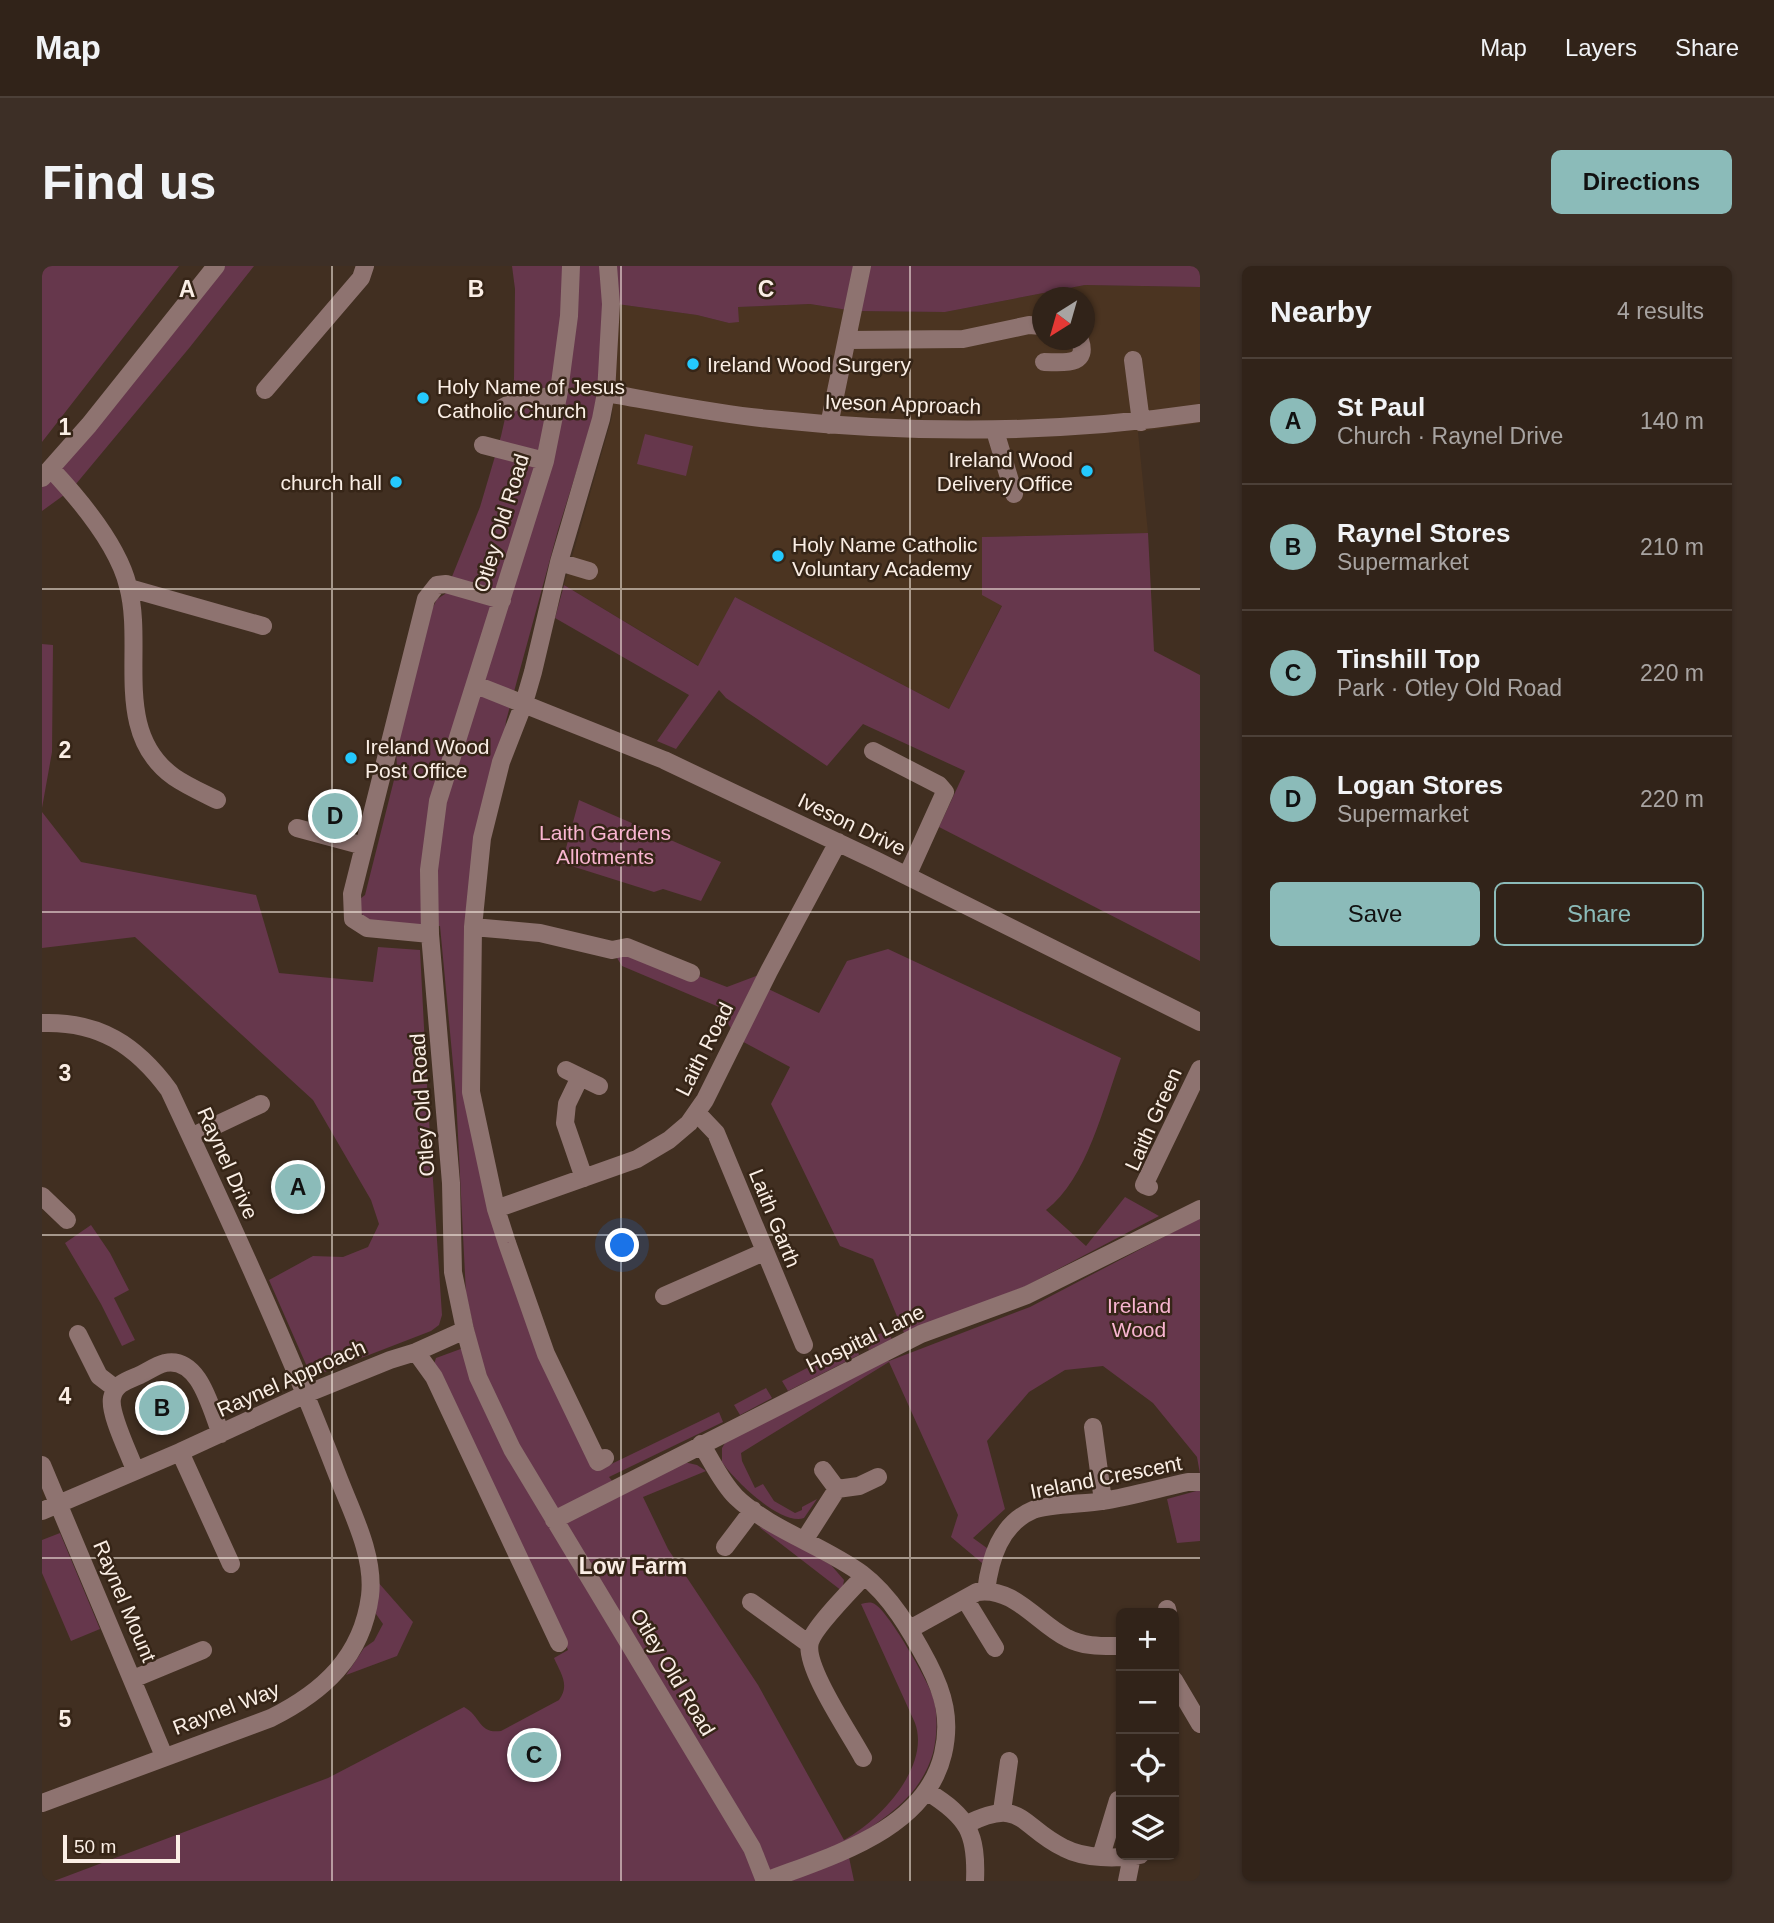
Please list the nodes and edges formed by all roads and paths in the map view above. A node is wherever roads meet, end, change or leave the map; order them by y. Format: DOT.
graph roads {
  1 [pos="216,266"];
  2 [pos="365,266"];
  3 [pos="571,266"];
  4 [pos="608,266"];
  5 [pos="862,266"];
  6 [pos="1032,325"];
  7 [pos="848,340"];
  8 [pos="1082,350"];
  9 [pos="1133,360"];
  10 [pos="1044,362"];
  11 [pos="265,390"];
  12 [pos="606,393"];
  13 [pos="558,397"];
  14 [pos="500,409"];
  15 [pos="1200,413"];
  16 [pos="1141,422"];
  17 [pos="829,425"];
  18 [pos="995,431"];
  19 [pos="483,445"];
  20 [pos="545,461"];
  21 [pos="47,474"];
  22 [pos="1014,494"];
  23 [pos="559,562"];
  24 [pos="589,571"];
  25 [pos="129,588"];
  26 [pos="502,600"];
  27 [pos="263,626"];
  28 [pos="477,685"];
  29 [pos="524,703"];
  30 [pos="873,751"];
  31 [pos="217,800"];
  32 [pos="297,828"];
  33 [pos="838,842"];
  34 [pos="365,846"];
  35 [pos="907,876"];
  36 [pos="473,927"];
  37 [pos="430,934"];
  38 [pos="691,973"];
  39 [pos="1200,1022"];
  40 [pos="42,1023"];
  41 [pos="1200,1069"];
  42 [pos="599,1086"];
  43 [pos="261,1104"];
  44 [pos="697,1113"];
  45 [pos="191,1137"];
  46 [pos="584,1178"];
  47 [pos="1149,1186"];
  48 [pos="42,1196"];
  49 [pos="496,1209"];
  50 [pos="1200,1209"];
  51 [pos="67,1220"];
  52 [pos="764,1252"];
  53 [pos="664,1296"];
  54 [pos="465,1330"];
  55 [pos="78,1334"];
  56 [pos="804,1345"];
  57 [pos="416,1352"];
  58 [pos="116,1389"];
  59 [pos="306,1394"];
  60 [pos="1093,1427"];
  61 [pos="221,1434"];
  62 [pos="701,1444"];
  63 [pos="180,1452"];
  64 [pos="605,1458"];
  65 [pos="42,1465"];
  66 [pos="135,1470"];
  67 [pos="823,1470"];
  68 [pos="878,1477"];
  69 [pos="1200,1482"];
  70 [pos="837,1489"];
  71 [pos="1103,1501"];
  72 [pos="59,1503"];
  73 [pos="753,1510"];
  74 [pos="42,1511"];
  75 [pos="554,1520"];
  76 [pos="805,1539"];
  77 [pos="726,1547"];
  78 [pos="231,1564"];
  79 [pos="864,1576"];
  80 [pos="986,1591"];
  81 [pos="965,1599"];
  82 [pos="751,1602"];
  83 [pos="910,1629"];
  84 [pos="559,1643"];
  85 [pos="809,1644"];
  86 [pos="1116,1646"];
  87 [pos="995,1648"];
  88 [pos="203,1650"];
  89 [pos="133,1679"];
  90 [pos="1179,1688"];
  91 [pos="1200,1724"];
  92 [pos="164,1756"];
  93 [pos="863,1758"];
  94 [pos="1009,1761"];
  95 [pos="928,1792"];
  96 [pos="42,1803"];
  97 [pos="1116,1807"];
  98 [pos="1002,1811"];
  99 [pos="967,1824"];
  100 [pos="1101,1856"];
  101 [pos="1116,1856"];
  102 [pos="1135,1860"];
  103 [pos="972,1880"];
  104 [pos="765,1881"];
  105 [pos="1127,1881"];
  1 -- 21 [label="street"];
  2 -- 11 [label="street"];
  3 -- 13 [label="street, Otley Old Road"];
  4 -- 12 [label="street"];
  5 -- 7 [label="street"];
  6 -- 7 [label="street"];
  7 -- 17 [label="street"];
  8 -- 10 [label="street"];
  9 -- 16 [label="street"];
  12 -- 17 [label="street, Iveson Approach"];
  12 -- 23 [label="street"];
  13 -- 14 [label="street"];
  13 -- 20 [label="street, Otley Old Road"];
  15 -- 16 [label="street, Iveson Approach"];
  16 -- 18 [label="street, Iveson Approach"];
  17 -- 18 [label="street, Iveson Approach"];
  18 -- 22 [label="street"];
  19 -- 20 [label="street"];
  20 -- 26 [label="street, Otley Old Road"];
  21 -- 25 [label="street"];
  23 -- 24 [label="street"];
  23 -- 29 [label="street"];
  25 -- 27 [label="street"];
  25 -- 31 [label="street"];
  26 -- 28 [label="street, Otley Old Road"];
  26 -- 34 [label="street"];
  28 -- 29 [label="street, Iveson Drive"];
  28 -- 37 [label="street, Otley Old Road"];
  29 -- 33 [label="street, Iveson Drive"];
  29 -- 36 [label="street"];
  30 -- 35 [label="street"];
  32 -- 34 [label="street"];
  33 -- 35 [label="street, Iveson Drive"];
  33 -- 44 [label="street, Laith Road"];
  34 -- 37 [label="street"];
  35 -- 39 [label="street, Iveson Drive"];
  36 -- 38 [label="street"];
  36 -- 49 [label="street"];
  37 -- 54 [label="street, Otley Old Road"];
  40 -- 45 [label="street, Raynel Drive"];
  41 -- 47 [label="street, Laith Green"];
  42 -- 46 [label="street"];
  43 -- 45 [label="street"];
  44 -- 46 [label="street, Laith Road"];
  44 -- 52 [label="street, Laith Garth"];
  45 -- 59 [label="street, Raynel Drive"];
  46 -- 49 [label="street, Laith Road"];
  48 -- 51 [label="street"];
  49 -- 64 [label="street"];
  50 -- 62 [label="street, Hospital Lane"];
  52 -- 53 [label="street"];
  52 -- 56 [label="street, Laith Garth"];
  54 -- 57 [label="street, Raynel Approach"];
  54 -- 75 [label="street, Otley Old Road"];
  55 -- 58 [label="street"];
  57 -- 59 [label="street, Raynel Approach"];
  57 -- 84 [label="street"];
  58 -- 61 [label="street"];
  58 -- 66 [label="street"];
  59 -- 61 [label="street, Raynel Approach"];
  59 -- 92 [label="street, Raynel Way"];
  60 -- 71 [label="street"];
  61 -- 63 [label="street, Raynel Approach"];
  62 -- 73 [label="street"];
  62 -- 75 [label="street, Hospital Lane"];
  63 -- 66 [label="street, Raynel Approach"];
  63 -- 78 [label="street"];
  65 -- 72 [label="street, Raynel Mount"];
  66 -- 72 [label="street, Raynel Approach"];
  67 -- 70 [label="street"];
  68 -- 70 [label="street"];
  69 -- 71 [label="street, Ireland Crescent"];
  70 -- 76 [label="street"];
  71 -- 80 [label="street, Ireland Crescent"];
  72 -- 74 [label="street, Raynel Approach"];
  72 -- 89 [label="street, Raynel Mount"];
  73 -- 76 [label="street"];
  73 -- 77 [label="street"];
  75 -- 104 [label="street, Otley Old Road"];
  76 -- 79 [label="street"];
  79 -- 83 [label="street"];
  79 -- 85 [label="street"];
  80 -- 81 [label="street"];
  80 -- 86 [label="street"];
  81 -- 83 [label="street"];
  81 -- 87 [label="street"];
  82 -- 85 [label="street"];
  83 -- 95 [label="street"];
  85 -- 93 [label="street"];
  88 -- 89 [label="street"];
  89 -- 92 [label="street, Raynel Mount"];
  90 -- 91 [label="street"];
  92 -- 96 [label="street, Raynel Way"];
  94 -- 98 [label="street"];
  95 -- 99 [label="street"];
  95 -- 104 [label="street"];
  97 -- 100 [label="street"];
  98 -- 99 [label="street"];
  98 -- 100 [label="street"];
  99 -- 103 [label="street"];
  100 -- 101 [label="street"];
  102 -- 105 [label="street"];
}
